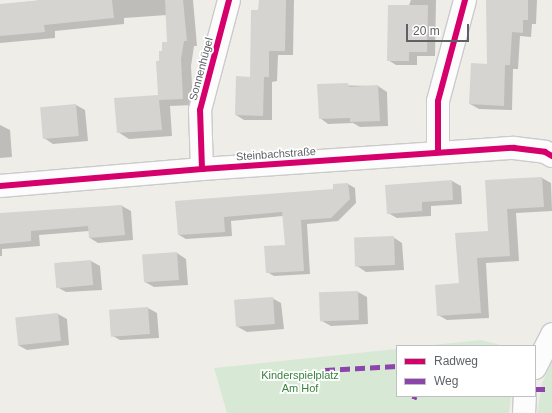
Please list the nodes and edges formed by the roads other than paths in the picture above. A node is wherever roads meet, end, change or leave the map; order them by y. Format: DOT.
graph roads {
  1 [pos="229,0"];
  2 [pos="465,0"];
  3 [pos="438,152"];
  4 [pos="552,156"];
  5 [pos="202,169"];
  6 [pos="0,186"];
  7 [pos="552,334"];
  8 [pos="536,366"];
  9 [pos="525,397"];
  10 [pos="524,413"];
  1 -- 5 [label="street, Sonnenhügel"];
  2 -- 3 [label="street"];
  3 -- 4 [label="street, Steinbachstraße"];
  3 -- 5 [label="street, Steinbachstraße"];
  5 -- 6 [label="street, Steinbachstraße"];
  7 -- 8 [label="street"];
  9 -- 10 [label="street"];
}
